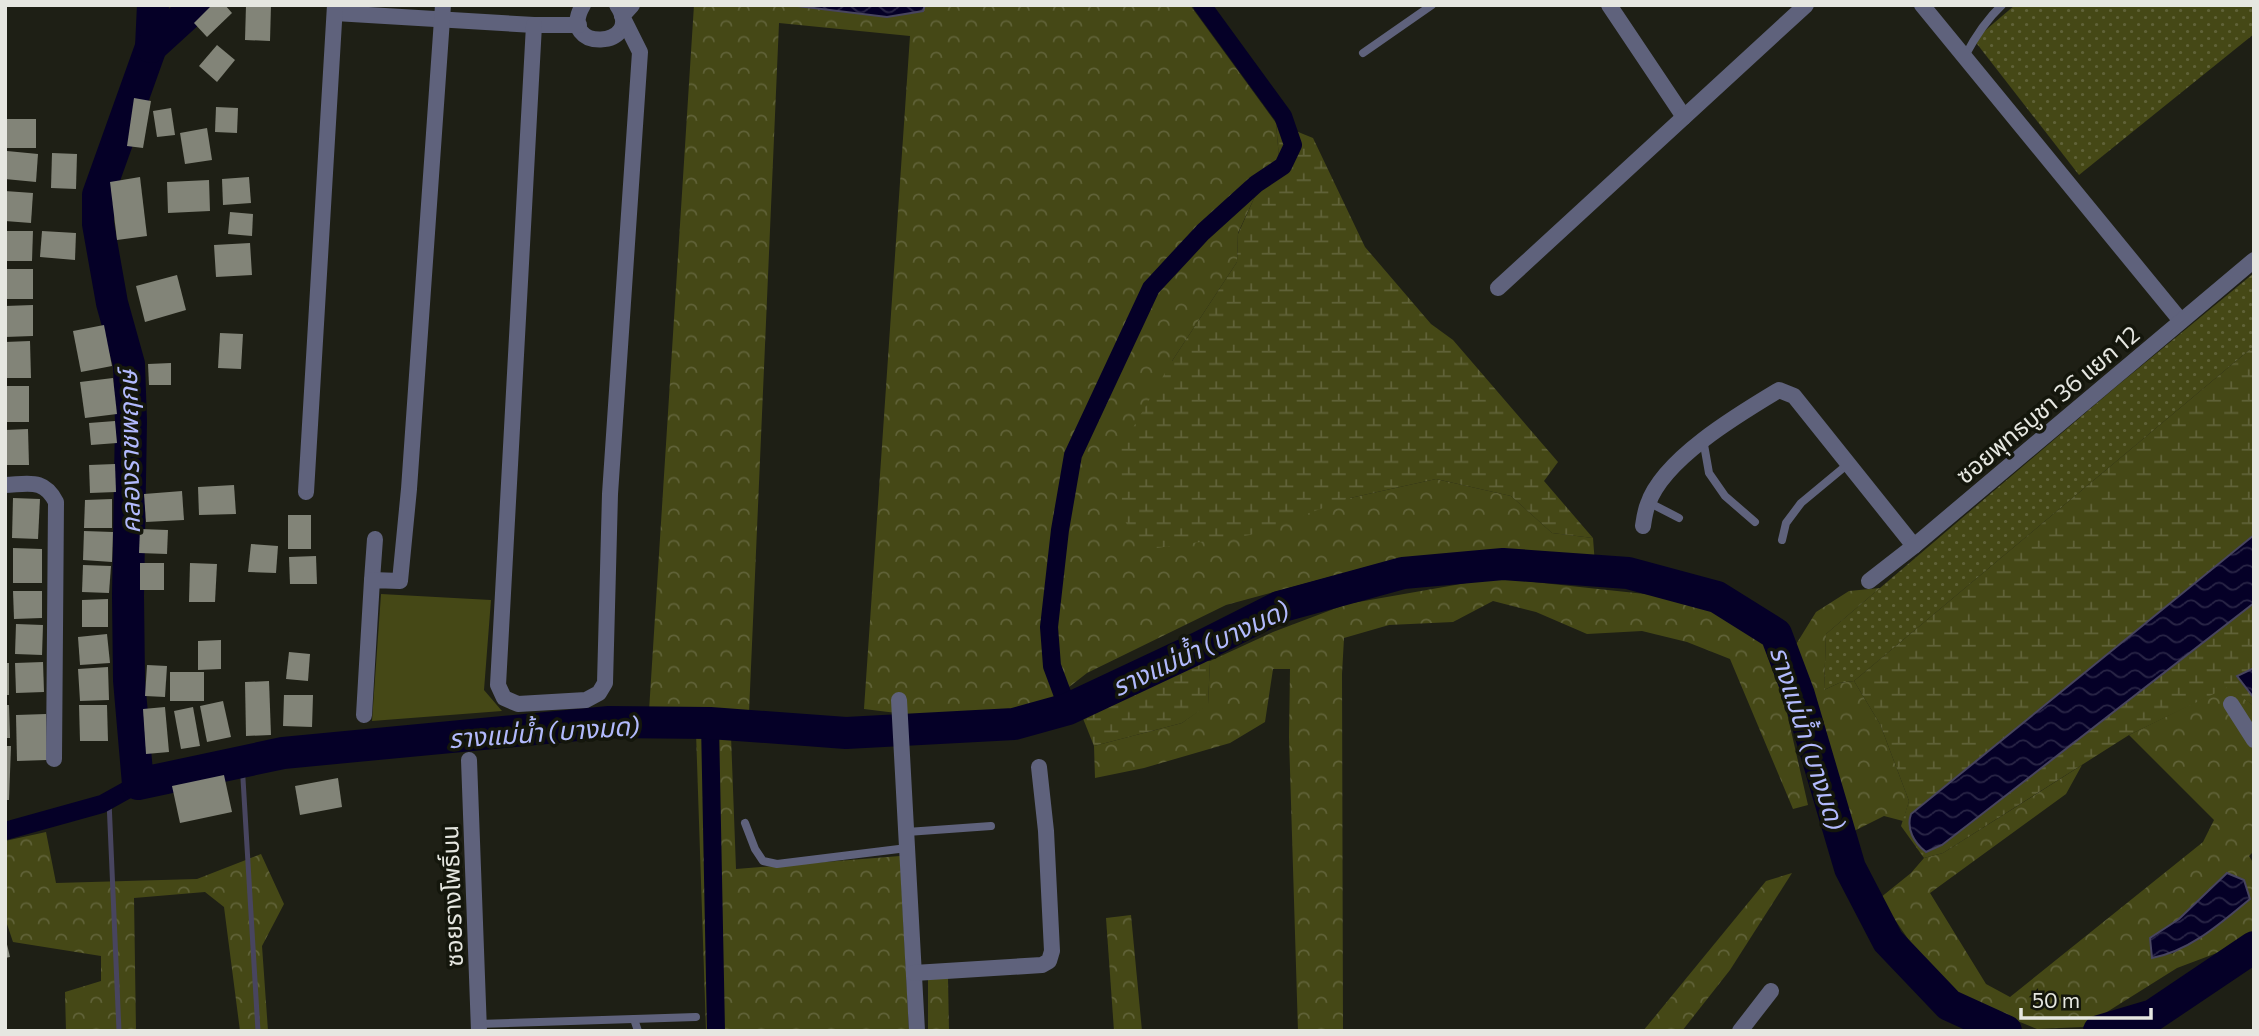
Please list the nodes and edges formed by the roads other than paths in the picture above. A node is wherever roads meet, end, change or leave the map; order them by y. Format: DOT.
graph roads {
  1 [pos="1432,5"];
  2 [pos="1609,5"];
  3 [pos="1806,5"];
  4 [pos="1922,5"];
  5 [pos="2002,5"];
  6 [pos="335,9"];
  7 [pos="624,9"];
  8 [pos="443,12"];
  9 [pos="580,12"];
  10 [pos="534,26"];
  11 [pos="1363,53"];
  12 [pos="1965,56"];
  13 [pos="1684,117"];
  14 [pos="2254,261"];
  15 [pos="1498,288"];
  16 [pos="2181,321"];
  17 [pos="1703,438"];
  18 [pos="1848,464"];
  19 [pos="5,485"];
  20 [pos="306,492"];
  21 [pos="1648,502"];
  22 [pos="1679,518"];
  23 [pos="1755,522"];
  24 [pos="1643,526"];
  25 [pos="375,539"];
  26 [pos="1782,540"];
  27 [pos="1914,546"];
  28 [pos="372,580"];
  29 [pos="1869,581"];
  30 [pos="899,700"];
  31 [pos="2231,704"];
  32 [pos="365,715"];
  33 [pos="2254,740"];
  34 [pos="54,759"];
  35 [pos="469,760"];
  36 [pos="1039,767"];
  37 [pos="745,823"];
  38 [pos="991,826"];
  39 [pos="907,840"];
  40 [pos="914,973"];
  41 [pos="1771,991"];
  42 [pos="696,1017"];
  43 [pos="634,1020"];
  44 [pos="478,1027"];
  45 [pos="638,1031"];
  46 [pos="917,1031"];
  47 [pos="1740,1031"];
  1 -- 11 [label="lane"];
  2 -- 13 [label="street"];
  3 -- 13 [label="street"];
  4 -- 12 [label="street"];
  5 -- 12 [label="lane"];
  6 -- 8 [label="street"];
  6 -- 20 [label="street"];
  7 -- 9 [label="street"];
  7 -- 10 [label="street"];
  8 -- 10 [label="street"];
  8 -- 28 [label="street"];
  9 -- 10 [label="street"];
  12 -- 16 [label="street"];
  13 -- 15 [label="street"];
  14 -- 16 [label="street, ซอยพุทธบูชา 36 แยก 12"];
  16 -- 27 [label="street, ซอยพุทธบูชา 36 แยก 12"];
  17 -- 18 [label="street"];
  17 -- 21 [label="street"];
  17 -- 23 [label="lane"];
  18 -- 26 [label="lane"];
  18 -- 27 [label="street"];
  19 -- 34 [label="street"];
  21 -- 22 [label="lane"];
  21 -- 24 [label="street"];
  25 -- 28 [label="street"];
  27 -- 29 [label="street, ซอยพุทธบูชา 36 แยก 12"];
  28 -- 32 [label="street"];
  30 -- 39 [label="street"];
  31 -- 33 [label="street"];
  35 -- 44 [label="street, ซอยรางโพธิ์บน"];
  36 -- 40 [label="street"];
  37 -- 39 [label="lane"];
  38 -- 39 [label="lane"];
  39 -- 40 [label="street"];
  40 -- 46 [label="street"];
  41 -- 47 [label="street"];
  42 -- 43 [label="lane"];
  43 -- 44 [label="lane"];
  43 -- 45 [label="lane"];
}
